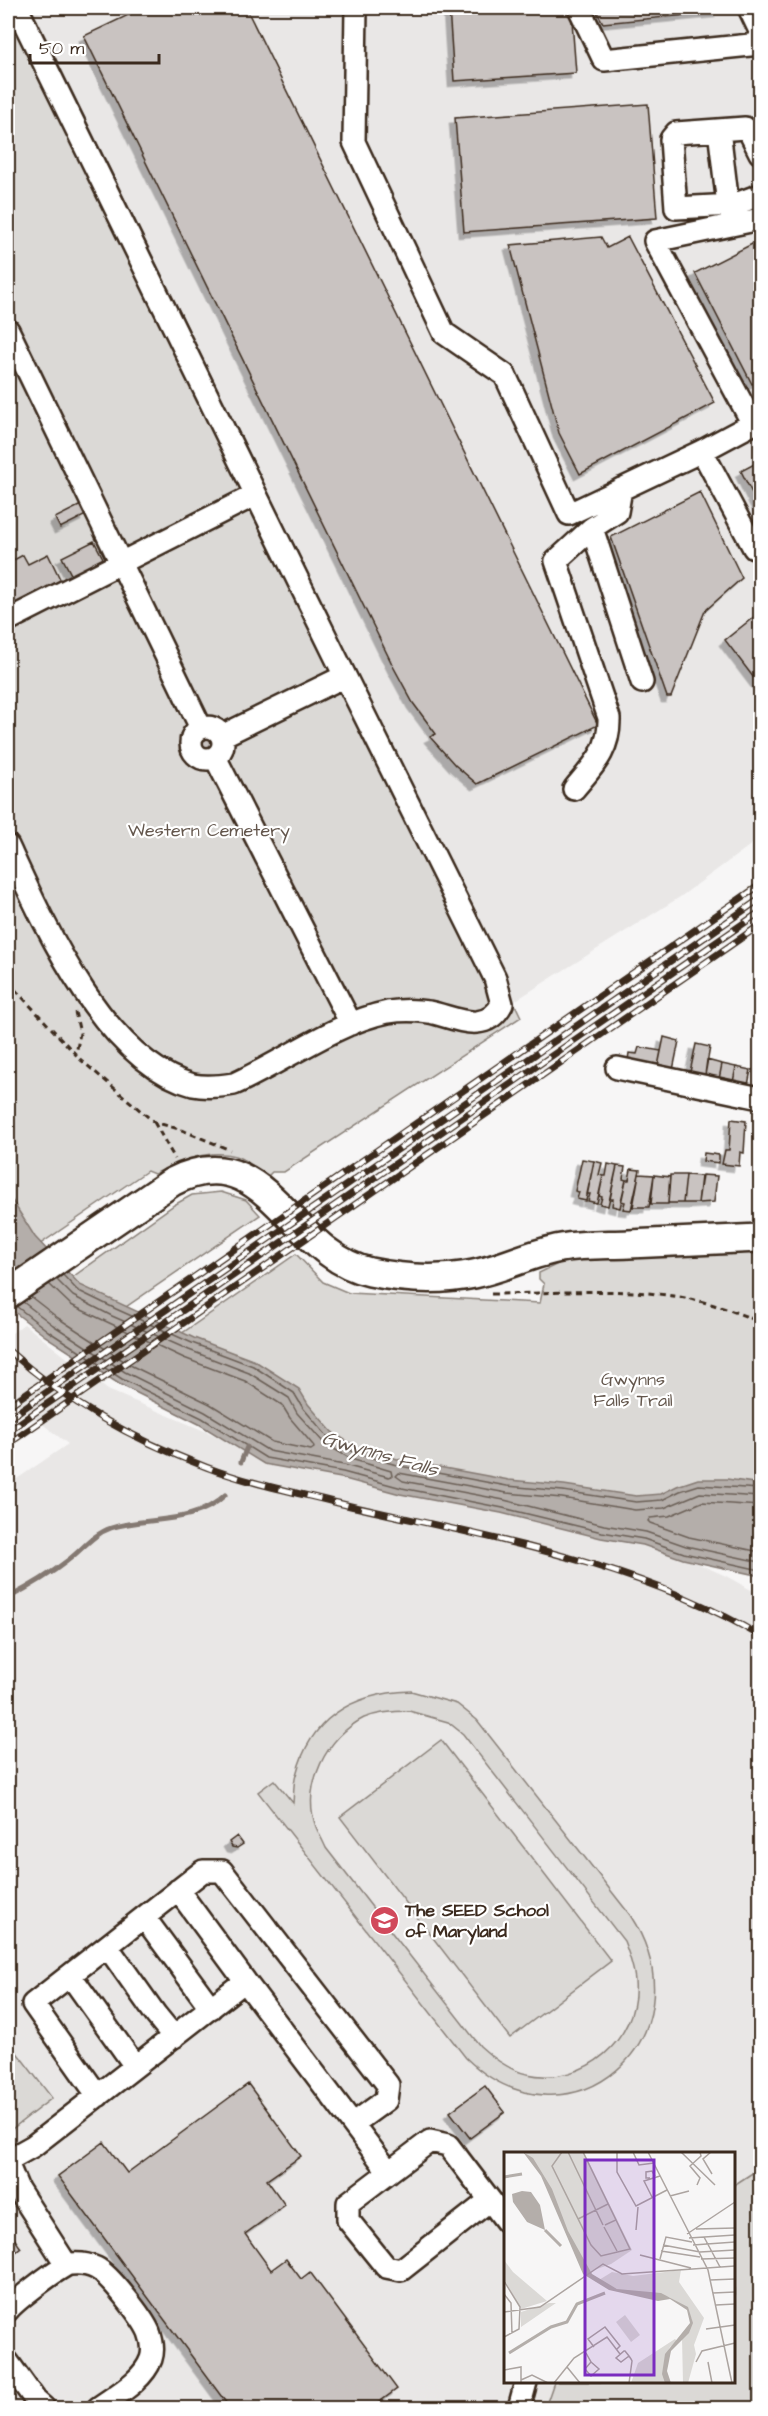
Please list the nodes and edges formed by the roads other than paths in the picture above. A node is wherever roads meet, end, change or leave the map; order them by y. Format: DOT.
graph roads {
  1 [pos="356,8"];
  2 [pos="579,8"];
  3 [pos="748,8"];
  4 [pos="15,14"];
  5 [pos="760,31"];
  6 [pos="760,44"];
  7 [pos="719,130"];
  8 [pos="760,153"];
  9 [pos="760,195"];
  10 [pos="728,206"];
  11 [pos="760,219"];
  12 [pos="8,330"];
  13 [pos="757,422"];
  14 [pos="702,451"];
  15 [pos="621,489"];
  16 [pos="255,495"];
  17 [pos="592,528"];
  18 [pos="754,548"];
  19 [pos="121,563"];
  20 [pos="8,620"];
  21 [pos="345,676"];
  22 [pos="642,682"];
  23 [pos="201,728"];
  24 [pos="222,736"];
  25 [pos="215,757"];
  26 [pos="574,789"];
  27 [pos="8,846"];
  28 [pos="351,1024"];
  29 [pos="617,1068"];
  30 [pos="760,1098"];
  31 [pos="760,1238"];
  32 [pos="8,1294"];
  33 [pos="178,1890"];
  34 [pos="144,1917"];
  35 [pos="107,1946"];
  36 [pos="70,1976"];
  37 [pos="245,1981"];
  38 [pos="211,2008"];
  39 [pos="174,2037"];
  40 [pos="135,2067"];
  41 [pos="98,2096"];
  42 [pos="353,2124"];
  43 [pos="8,2160"];
  44 [pos="8,2165"];
  45 [pos="389,2172"];
  46 [pos="490,2200"];
  47 [pos="504,2218"];
  48 [pos="66,2264"];
  49 [pos="8,2310"];
  50 [pos="8,2362"];
  51 [pos="526,2383"];
  52 [pos="44,2409"];
  53 [pos="98,2409"];
  54 [pos="519,2409"];
  1 -- 15 [label="street"];
  2 -- 6 [label="street"];
  3 -- 5 [label="street"];
  4 -- 16 [label="street"];
  7 -- 8 [label="street"];
  7 -- 10 [label="street"];
  7 -- 10 [label="street"];
  9 -- 10 [label="street"];
  11 -- 13 [label="street"];
  12 -- 19 [label="street"];
  13 -- 14 [label="street"];
  14 -- 15 [label="street"];
  14 -- 18 [label="street"];
  15 -- 17 [label="street"];
  16 -- 19 [label="street"];
  16 -- 21 [label="street"];
  17 -- 22 [label="street"];
  17 -- 26 [label="street"];
  19 -- 20 [label="street"];
  19 -- 23 [label="street"];
  21 -- 24 [label="street"];
  21 -- 28 [label="street"];
  23 -- 24 [label="street"];
  23 -- 25 [label="street"];
  24 -- 25 [label="street"];
  25 -- 28 [label="street"];
  27 -- 28 [label="street"];
  29 -- 30 [label="street"];
  31 -- 32 [label="main road"];
  33 -- 34 [label="street"];
  33 -- 37 [label="street"];
  33 -- 42 [label="street"];
  34 -- 35 [label="street"];
  34 -- 38 [label="street"];
  35 -- 36 [label="street"];
  35 -- 39 [label="street"];
  36 -- 40 [label="street"];
  36 -- 41 [label="street"];
  37 -- 38 [label="street"];
  37 -- 42 [label="street"];
  38 -- 39 [label="street"];
  39 -- 40 [label="street"];
  40 -- 41 [label="street"];
  41 -- 43 [label="street"];
  42 -- 45 [label="street"];
  44 -- 48 [label="street"];
  45 -- 46 [label="street"];
  45 -- 46 [label="street"];
  46 -- 47 [label="street"];
  48 -- 49 [label="street"];
  48 -- 53 [label="street"];
  50 -- 52 [label="street"];
  51 -- 54 [label="street"];
}
